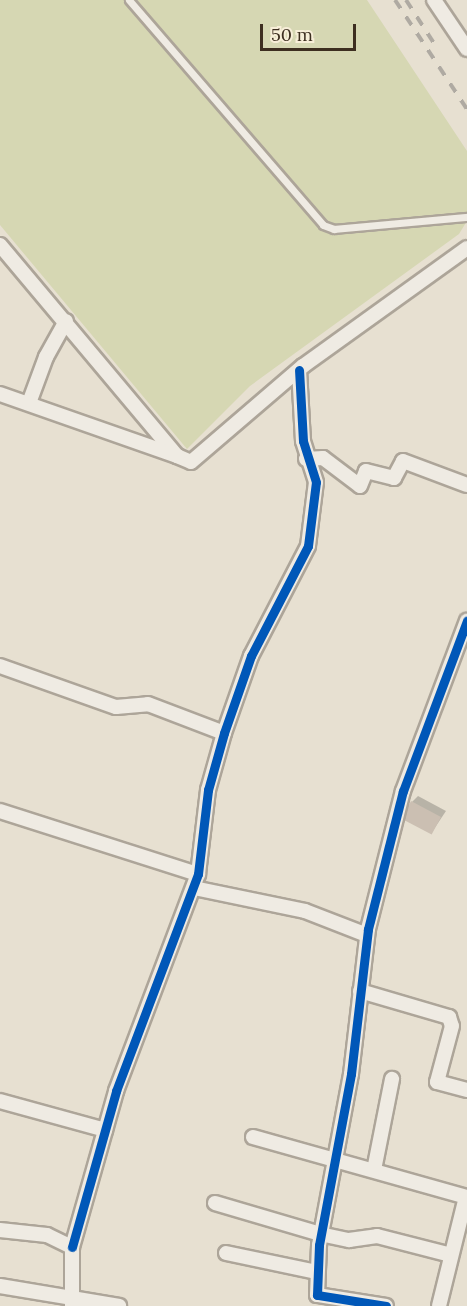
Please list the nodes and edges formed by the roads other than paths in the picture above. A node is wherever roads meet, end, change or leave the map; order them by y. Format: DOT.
graph roads {
  1 [pos="129,0"];
  2 [pos="434,0"];
  3 [pos="467,49"];
  4 [pos="467,217"];
  5 [pos="0,245"];
  6 [pos="467,248"];
  7 [pos="66,321"];
  8 [pos="299,370"];
  9 [pos="0,394"];
  10 [pos="29,403"];
  11 [pos="177,456"];
  12 [pos="306,459"];
  13 [pos="467,485"];
  14 [pos="467,621"];
  15 [pos="0,666"];
  16 [pos="224,733"];
  17 [pos="0,811"];
  18 [pos="196,881"];
  19 [pos="367,935"];
  20 [pos="360,991"];
  21 [pos="392,1079"];
  22 [pos="467,1090"];
  23 [pos="0,1101"];
  24 [pos="105,1130"];
  25 [pos="253,1137"];
  26 [pos="334,1160"];
  27 [pos="374,1170"];
  28 [pos="466,1197"];
  29 [pos="215,1203"];
  30 [pos="0,1230"];
  31 [pos="320,1234"];
  32 [pos="72,1247"];
  33 [pos="226,1253"];
  34 [pos="451,1255"];
  35 [pos="316,1272"];
  36 [pos="0,1286"];
  37 [pos="72,1304"];
  38 [pos="119,1306"];
  39 [pos="386,1306"];
  40 [pos="439,1306"];
  1 -- 4 [label="lane"];
  2 -- 3 [label="street"];
  5 -- 7 [label="street"];
  6 -- 8 [label="street"];
  7 -- 10 [label="street"];
  7 -- 11 [label="street"];
  8 -- 11 [label="street"];
  8 -- 12 [label="street"];
  9 -- 10 [label="street"];
  10 -- 11 [label="street"];
  12 -- 13 [label="street"];
  12 -- 16 [label="street"];
  14 -- 19 [label="street"];
  15 -- 16 [label="street"];
  16 -- 18 [label="street"];
  17 -- 18 [label="street"];
  18 -- 19 [label="street"];
  18 -- 24 [label="street"];
  19 -- 20 [label="street"];
  20 -- 22 [label="street"];
  20 -- 26 [label="street"];
  21 -- 27 [label="street"];
  23 -- 24 [label="street"];
  24 -- 32 [label="street"];
  25 -- 26 [label="street"];
  26 -- 27 [label="street"];
  26 -- 31 [label="street"];
  27 -- 28 [label="street"];
  28 -- 34 [label="street"];
  29 -- 31 [label="street"];
  30 -- 32 [label="street"];
  31 -- 34 [label="street"];
  31 -- 35 [label="street"];
  32 -- 37 [label="street"];
  33 -- 35 [label="street"];
  34 -- 40 [label="street"];
  35 -- 39 [label="street"];
  36 -- 37 [label="street"];
  37 -- 38 [label="street"];
}
